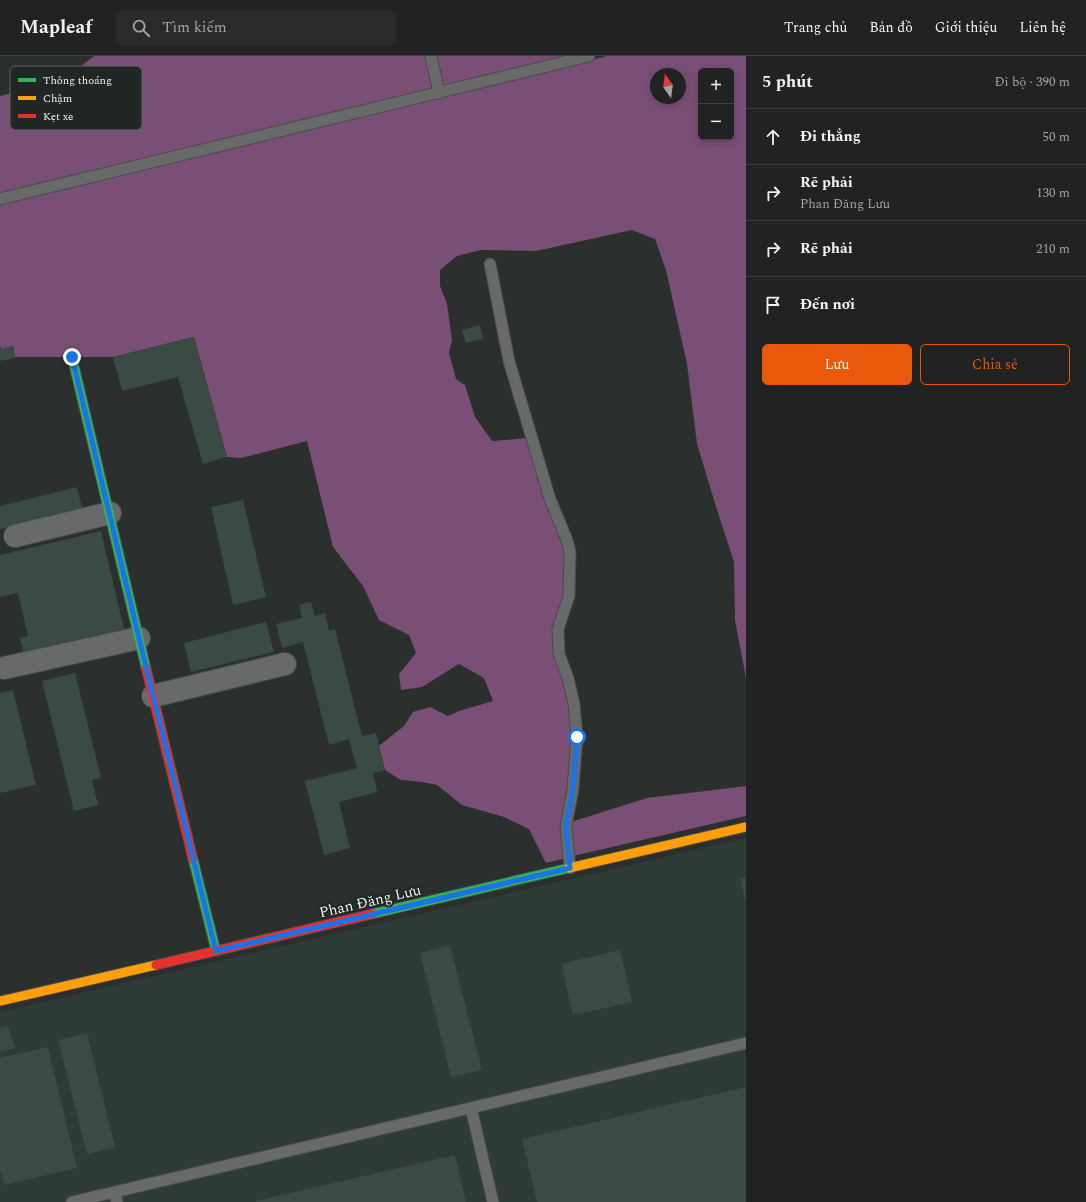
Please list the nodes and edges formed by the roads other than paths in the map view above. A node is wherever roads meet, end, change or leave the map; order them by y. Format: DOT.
graph roads {
  1 [pos="431,56"];
  2 [pos="588,56"];
  3 [pos="439,93"];
  4 [pos="0,199"];
  5 [pos="490,264"];
  6 [pos="72,357"];
  7 [pos="110,513"];
  8 [pos="15,536"];
  9 [pos="139,638"];
  10 [pos="285,664"];
  11 [pos="4,668"];
  12 [pos="153,696"];
  13 [pos="746,827"];
  14 [pos="570,868"];
  15 [pos="216,951"];
  16 [pos="0,1001"];
  17 [pos="746,1043"];
  18 [pos="471,1108"];
  19 [pos="116,1197"];
  20 [pos="72,1202"];
  21 [pos="493,1202"];
  1 -- 3 [label="lane"];
  2 -- 3 [label="lane"];
  3 -- 4 [label="lane"];
  5 -- 14 [label="lane"];
  6 -- 7 [label="street"];
  7 -- 8 [label="street"];
  7 -- 9 [label="street"];
  9 -- 11 [label="street"];
  9 -- 12 [label="street"];
  10 -- 12 [label="street"];
  12 -- 15 [label="street"];
  13 -- 14 [label="street, Phan Đăng Lưu"];
  14 -- 15 [label="street, Phan Đăng Lưu"];
  15 -- 16 [label="street, Phan Đăng Lưu"];
  17 -- 18 [label="lane"];
  18 -- 19 [label="lane"];
  18 -- 21 [label="lane"];
  19 -- 20 [label="lane"];
}
